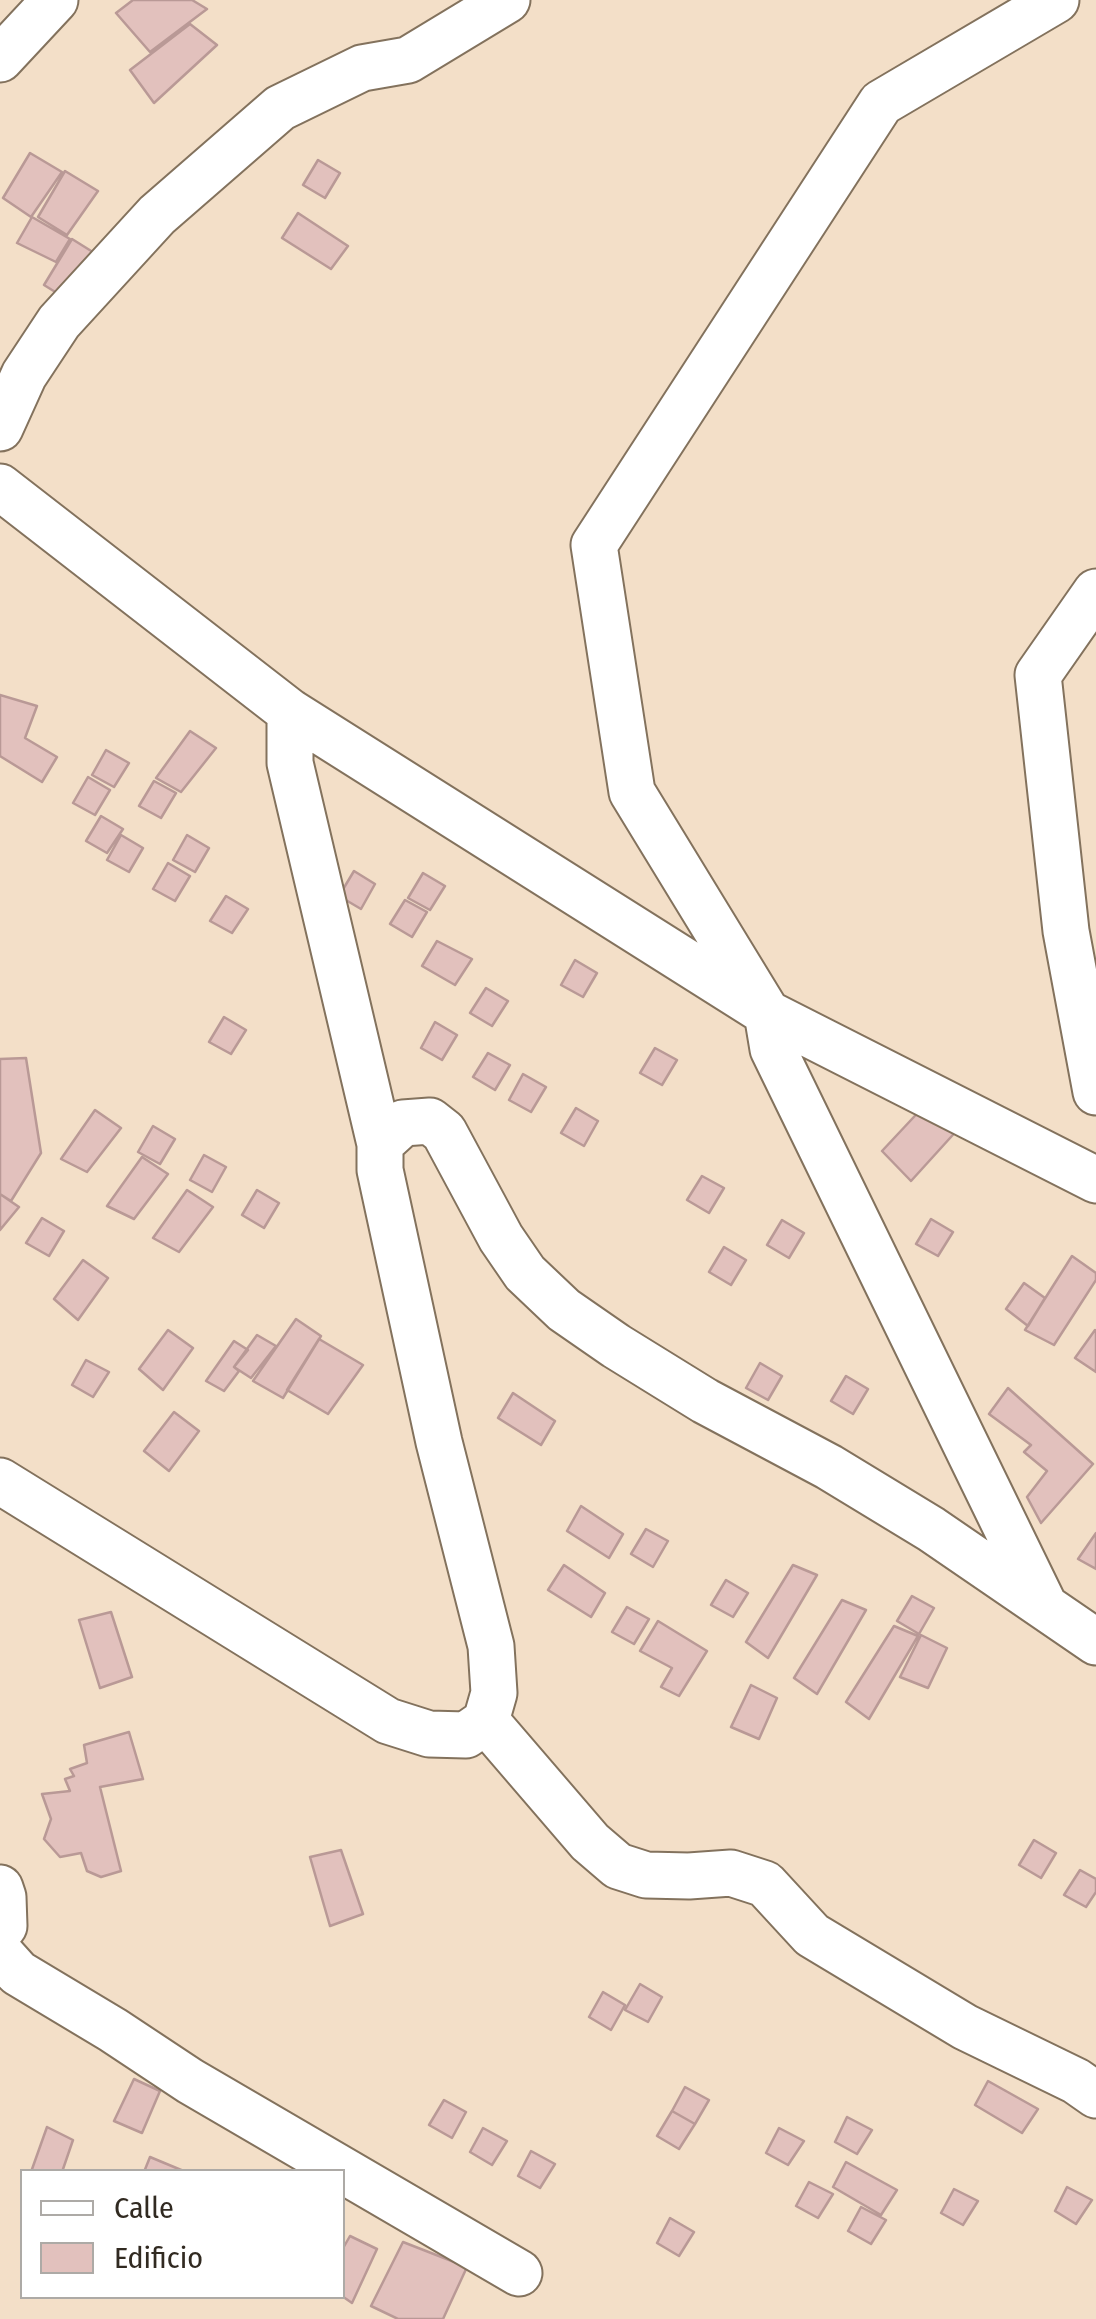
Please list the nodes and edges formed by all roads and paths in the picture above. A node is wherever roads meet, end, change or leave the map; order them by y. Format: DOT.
graph roads {
  1 [pos="55,0"];
  2 [pos="507,0"];
  3 [pos="1056,0"];
  4 [pos="0,59"];
  5 [pos="0,428"];
  6 [pos="0,487"];
  7 [pos="1096,592"];
  8 [pos="290,712"];
  9 [pos="767,1012"];
  10 [pos="1096,1092"];
  11 [pos="380,1144"];
  12 [pos="1096,1180"];
  13 [pos="0,1481"];
  14 [pos="1046,1609"];
  15 [pos="1096,1642"];
  16 [pos="486,1721"];
  17 [pos="0,1888"];
  18 [pos="0,1931"];
  19 [pos="0,1952"];
  20 [pos="1096,2095"];
  21 [pos="341,2169"];
  22 [pos="345,2171"];
  23 [pos="519,2273"];
  1 -- 4 [label="street"];
  2 -- 5 [label="street"];
  3 -- 9 [label="street"];
  6 -- 8 [label="street"];
  7 -- 10 [label="street"];
  8 -- 9 [label="street"];
  8 -- 11 [label="street"];
  9 -- 12 [label="street"];
  9 -- 14 [label="street"];
  11 -- 14 [label="street"];
  11 -- 16 [label="street"];
  13 -- 16 [label="street"];
  14 -- 15 [label="street"];
  16 -- 20 [label="street"];
  17 -- 18 [label="street"];
  19 -- 21 [label="street"];
  22 -- 23 [label="street"];
}
